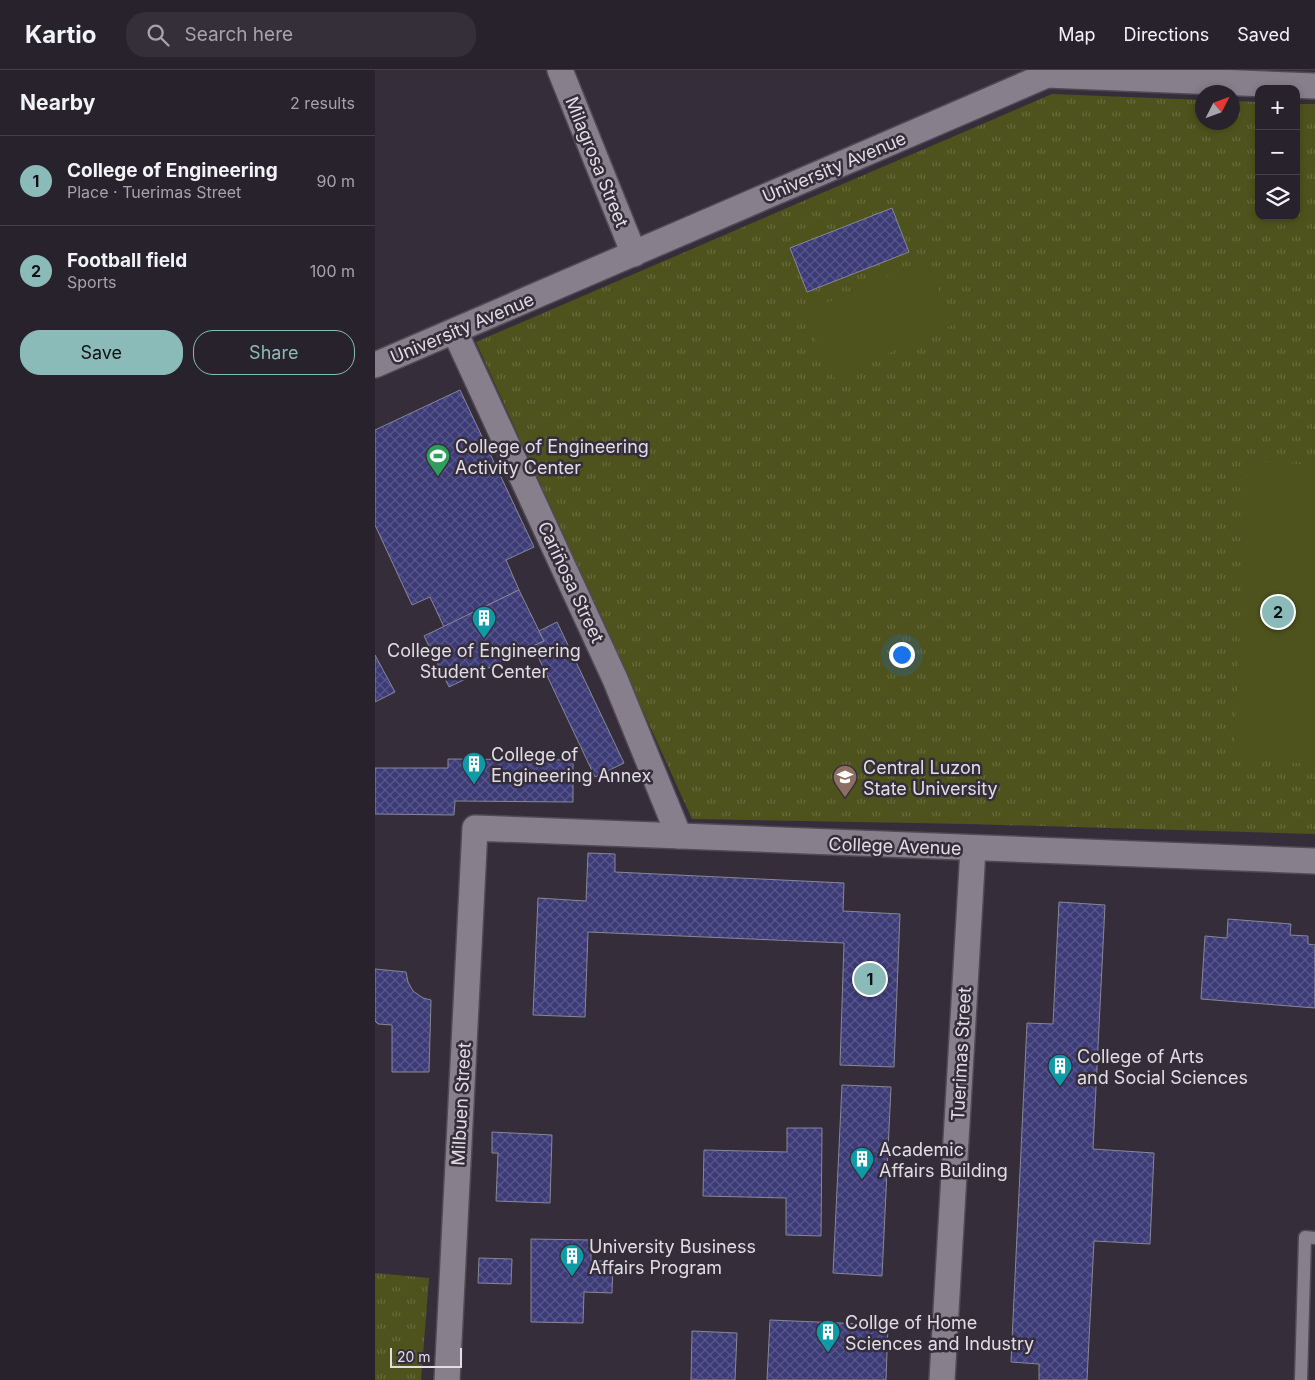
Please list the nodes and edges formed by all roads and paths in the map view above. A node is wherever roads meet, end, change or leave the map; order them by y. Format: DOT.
graph roads {
  1 [pos="559,70"];
  2 [pos="1047,73"];
  3 [pos="1315,86"];
  4 [pos="634,254"];
  5 [pos="455,332"];
  6 [pos="375,365"];
  7 [pos="475,828"];
  8 [pos="679,836"];
  9 [pos="973,849"];
  10 [pos="1315,861"];
  11 [pos="1315,1238"];
  12 [pos="1309,1325"];
  13 [pos="447,1380"];
  14 [pos="942,1380"];
  15 [pos="1301,1380"];
  1 -- 4 [label="street, Milagrosa Street"];
  2 -- 3 [label="street, University Avenue"];
  2 -- 4 [label="street, University Avenue"];
  4 -- 5 [label="street, University Avenue"];
  5 -- 6 [label="street, University Avenue"];
  5 -- 8 [label="street, Cariñosa Street"];
  7 -- 8 [label="street, College Avenue"];
  7 -- 13 [label="street, Milbuen Street"];
  8 -- 9 [label="street, College Avenue"];
  9 -- 10 [label="street, College Avenue"];
  9 -- 14 [label="street, Tuerimas Street"];
  11 -- 12 [label="lane"];
  12 -- 15 [label="lane"];
}
